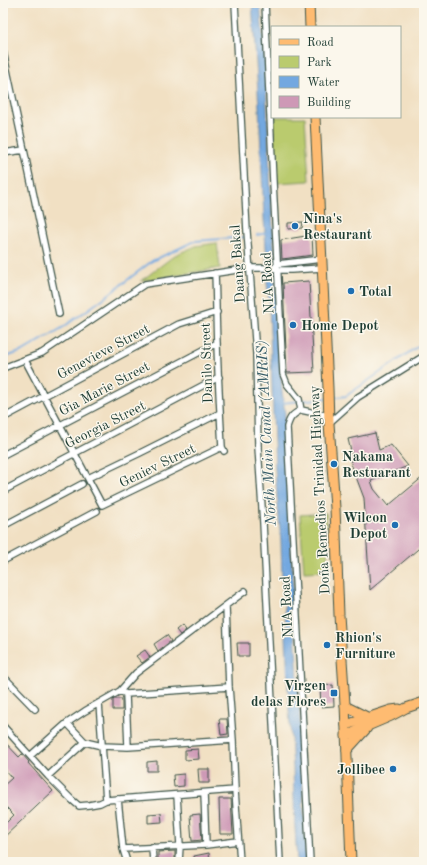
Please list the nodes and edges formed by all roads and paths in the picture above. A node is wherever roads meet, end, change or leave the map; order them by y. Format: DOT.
graph roads {
  1 [pos="235,3"];
  2 [pos="265,3"];
  3 [pos="309,3"];
  4 [pos="310,26"];
  5 [pos="3,51"];
  6 [pos="315,118"];
  7 [pos="24,150"];
  8 [pos="3,153"];
  9 [pos="322,264"];
  10 [pos="250,268"];
  11 [pos="275,268"];
  12 [pos="215,273"];
  13 [pos="216,312"];
  14 [pos="60,314"];
  15 [pos="216,343"];
  16 [pos="424,356"];
  17 [pos="25,360"];
  18 [pos="3,368"];
  19 [pos="219,377"];
  20 [pos="43,396"];
  21 [pos="300,404"];
  22 [pos="220,413"];
  23 [pos="329,416"];
  24 [pos="3,418"];
  25 [pos="59,425"];
  26 [pos="223,449"];
  27 [pos="74,453"];
  28 [pos="3,455"];
  29 [pos="88,478"];
  30 [pos="82,484"];
  31 [pos="3,491"];
  32 [pos="97,511"];
  33 [pos="3,526"];
  34 [pos="3,561"];
  35 [pos="245,591"];
  36 [pos="226,606"];
  37 [pos="3,676"];
  38 [pos="229,688"];
  39 [pos="120,691"];
  40 [pos="126,694"];
  41 [pos="424,702"];
  42 [pos="99,703"];
  43 [pos="345,706"];
  44 [pos="35,709"];
  45 [pos="368,721"];
  46 [pos="67,723"];
  47 [pos="346,725"];
  48 [pos="3,726"];
  49 [pos="346,736"];
  50 [pos="233,740"];
  51 [pos="85,742"];
  52 [pos="102,746"];
  53 [pos="128,747"];
  54 [pos="347,750"];
  55 [pos="30,756"];
  56 [pos="48,776"];
  57 [pos="235,790"];
  58 [pos="204,793"];
  59 [pos="177,795"];
  60 [pos="118,799"];
  61 [pos="106,800"];
  62 [pos="238,841"];
  63 [pos="206,845"];
  64 [pos="180,846"];
  65 [pos="152,847"];
  66 [pos="123,849"];
  67 [pos="126,862"];
  68 [pos="153,862"];
  69 [pos="179,862"];
  70 [pos="240,862"];
  71 [pos="280,862"];
  72 [pos="310,862"];
  73 [pos="351,862"];
  1 -- 10 [label="street, Daang Bakal"];
  2 -- 11 [label="street, NIA Road"];
  3 -- 4 [label="main road"];
  5 -- 7 [label="street"];
  6 -- 9 [label="main road, Doña Remedios Trinidad Highway"];
  7 -- 8 [label="street"];
  7 -- 14 [label="street"];
  9 -- 11 [label="street"];
  9 -- 11 [label="street"];
  9 -- 23 [label="main road, Doña Remedios Trinidad Highway"];
  10 -- 11 [label="street"];
  10 -- 12 [label="street"];
  10 -- 71 [label="street, Daang Bakal"];
  11 -- 21 [label="street, NIA Road"];
  12 -- 13 [label="street, Danilo Street"];
  12 -- 17 [label="street"];
  13 -- 15 [label="street, Danilo Street"];
  13 -- 20 [label="street, Genevieve Street"];
  15 -- 19 [label="street, Danilo Street"];
  15 -- 25 [label="street, Gia Marie Street"];
  16 -- 23 [label="street"];
  17 -- 18 [label="street"];
  17 -- 20 [label="street"];
  19 -- 22 [label="street, Danilo Street"];
  19 -- 27 [label="street, Georgia Street"];
  20 -- 24 [label="street, Genevieve Street"];
  20 -- 25 [label="street"];
  21 -- 23 [label="street"];
  21 -- 72 [label="street, NIA Road"];
  22 -- 26 [label="street, Danilo Street"];
  22 -- 29 [label="street"];
  23 -- 43 [label="main road, Doña Remedios Trinidad Highway"];
  25 -- 27 [label="street"];
  25 -- 28 [label="street, Gia Marie Street"];
  26 -- 29 [label="street, Geniev Street"];
  27 -- 29 [label="street"];
  27 -- 31 [label="street, Georgia Street"];
  30 -- 33 [label="street"];
  32 -- 34 [label="street"];
  35 -- 36 [label="street"];
  36 -- 38 [label="street"];
  36 -- 39 [label="street"];
  37 -- 44 [label="street"];
  38 -- 40 [label="street"];
  38 -- 50 [label="street"];
  39 -- 40 [label="street"];
  39 -- 42 [label="street"];
  40 -- 53 [label="street"];
  41 -- 45 [label="main road"];
  42 -- 46 [label="street"];
  42 -- 52 [label="street"];
  43 -- 45 [label="main road"];
  43 -- 47 [label="main road, Doña Remedios Trinidad Highway"];
  45 -- 47 [label="main road"];
  45 -- 49 [label="main road"];
  45 -- 54 [label="main road"];
  46 -- 51 [label="street"];
  46 -- 55 [label="street"];
  47 -- 49 [label="main road, Doña Remedios Trinidad Highway"];
  48 -- 55 [label="street"];
  49 -- 54 [label="main road, Doña Remedios Trinidad Highway"];
  50 -- 53 [label="street"];
  50 -- 57 [label="street"];
  51 -- 52 [label="street"];
  51 -- 56 [label="street"];
  52 -- 53 [label="street"];
  52 -- 61 [label="street"];
  54 -- 73 [label="main road, Doña Remedios Trinidad Highway"];
  55 -- 56 [label="street"];
  56 -- 61 [label="street"];
  57 -- 58 [label="street"];
  57 -- 62 [label="street"];
  58 -- 59 [label="street"];
  58 -- 63 [label="street"];
  59 -- 60 [label="street"];
  59 -- 64 [label="street"];
  60 -- 61 [label="street"];
  60 -- 66 [label="street"];
  62 -- 63 [label="street"];
  62 -- 70 [label="street"];
  63 -- 64 [label="street"];
  64 -- 65 [label="street"];
  64 -- 69 [label="street"];
  65 -- 66 [label="street"];
  65 -- 68 [label="street"];
  66 -- 67 [label="street"];
}
